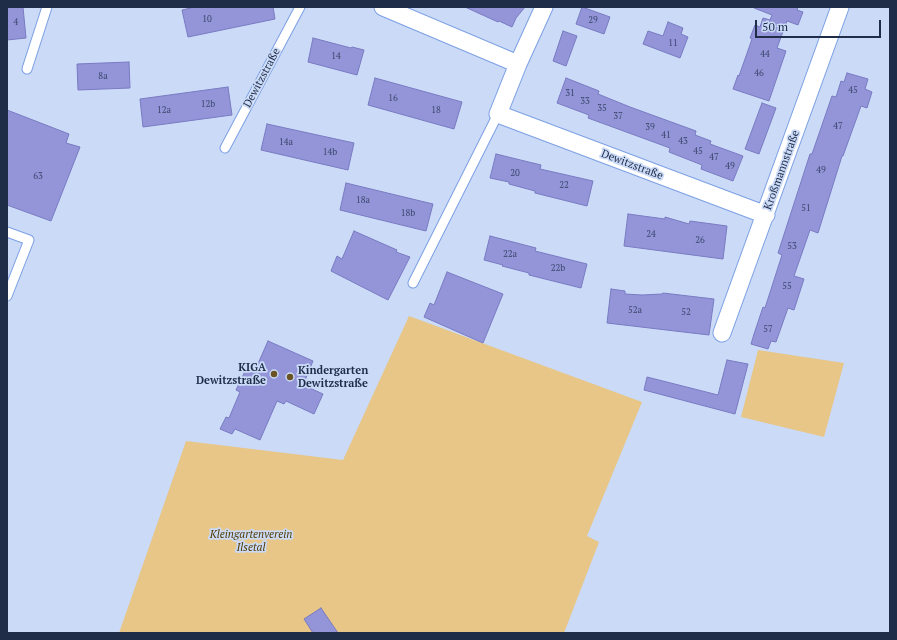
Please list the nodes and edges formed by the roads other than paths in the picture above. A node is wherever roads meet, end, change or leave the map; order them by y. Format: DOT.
graph roads {
  1 [pos="47,7"];
  2 [pos="300,7"];
  3 [pos="383,7"];
  4 [pos="544,7"];
  5 [pos="840,7"];
  6 [pos="518,64"];
  7 [pos="27,69"];
  8 [pos="498,114"];
  9 [pos="224,148"];
  10 [pos="766,215"];
  11 [pos="7,232"];
  12 [pos="413,283"];
  13 [pos="7,296"];
  14 [pos="722,333"];
  1 -- 7 [label="lane"];
  2 -- 9 [label="lane, Dewitzstraße"];
  3 -- 6 [label="street"];
  4 -- 6 [label="street"];
  5 -- 10 [label="street, Kroßmannstraße"];
  6 -- 8 [label="street"];
  8 -- 10 [label="street, Dewitzstraße"];
  8 -- 12 [label="lane"];
  10 -- 14 [label="street, Kroßmannstraße"];
  11 -- 13 [label="lane"];
}
